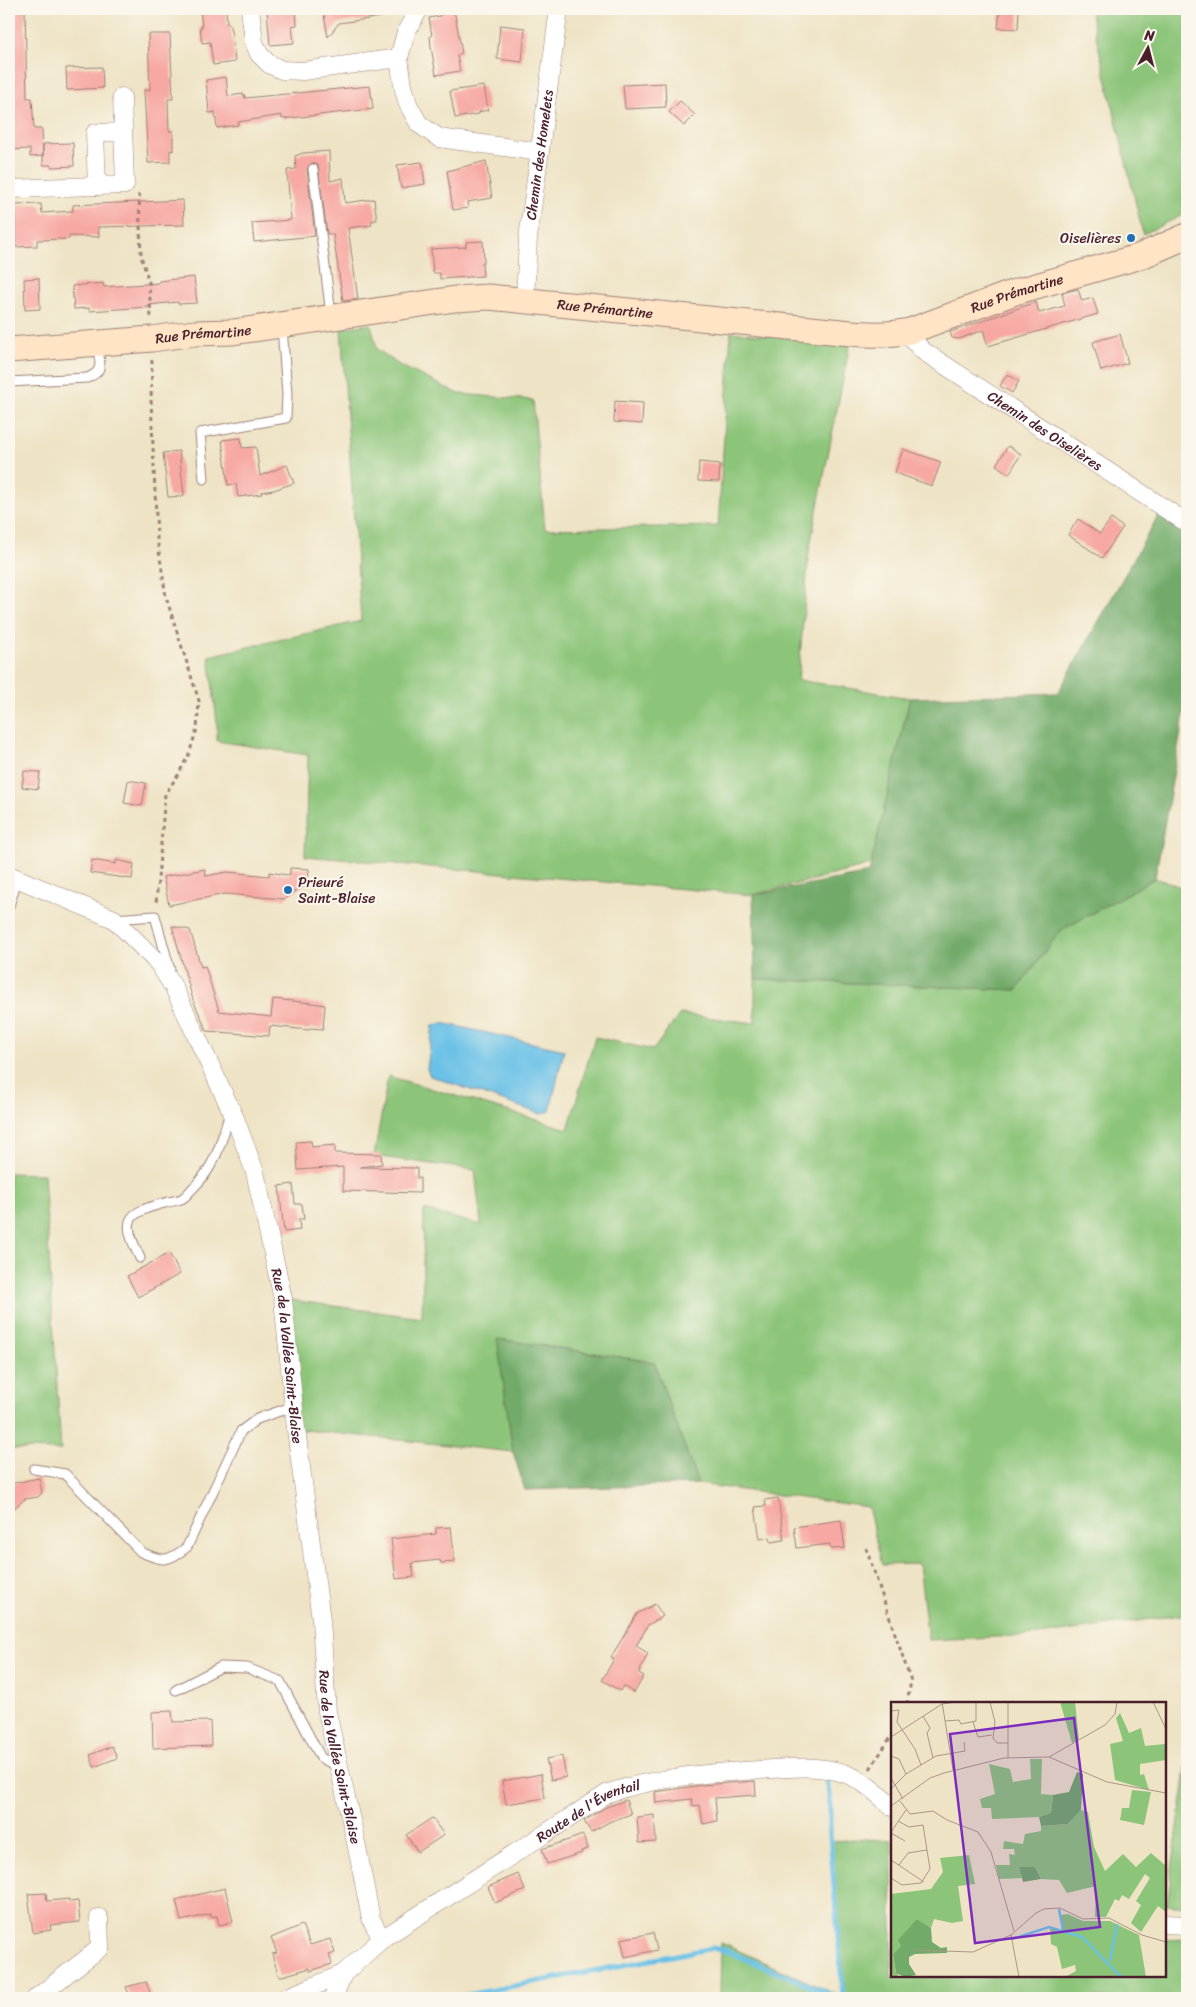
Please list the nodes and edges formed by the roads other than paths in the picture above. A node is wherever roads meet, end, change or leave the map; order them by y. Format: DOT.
graph roads {
  1 [pos="250,9"];
  2 [pos="419,9"];
  3 [pos="559,9"];
  4 [pos="399,58"];
  5 [pos="122,97"];
  6 [pos="123,132"];
  7 [pos="540,152"];
  8 [pos="314,169"];
  9 [pos="97,186"];
  10 [pos="9,189"];
  11 [pos="1187,236"];
  12 [pos="524,300"];
  13 [pos="331,316"];
  14 [pos="281,324"];
  15 [pos="910,331"];
  16 [pos="97,343"];
  17 [pos="9,350"];
  18 [pos="9,382"];
  19 [pos="204,479"];
  20 [pos="1187,522"];
  21 [pos="13,877"];
  22 [pos="9,906"];
  23 [pos="114,919"];
  24 [pos="174,988"];
  25 [pos="231,1109"];
  26 [pos="140,1258"];
  27 [pos="294,1406"];
  28 [pos="34,1469"];
  29 [pos="176,1690"];
  30 [pos="339,1767"];
  31 [pos="891,1806"];
  32 [pos="99,1918"];
  33 [pos="1166,1924"];
  34 [pos="1187,1925"];
  35 [pos="382,1939"];
  36 [pos="343,1974"];
  37 [pos="38,1998"];
  38 [pos="285,1998"];
  39 [pos="333,1998"];
  1 -- 4 [label="street"];
  2 -- 4 [label="street"];
  3 -- 7 [label="street, Chemin des Homelets"];
  4 -- 7 [label="street"];
  5 -- 6 [label="street"];
  6 -- 9 [label="street"];
  6 -- 9 [label="street"];
  7 -- 12 [label="street, Chemin des Homelets"];
  8 -- 13 [label="lane"];
  9 -- 10 [label="street"];
  11 -- 15 [label="street, Rue Prémartine"];
  12 -- 13 [label="street, Rue Prémartine"];
  12 -- 15 [label="street, Rue Prémartine"];
  13 -- 14 [label="street, Rue Prémartine"];
  14 -- 16 [label="street, Rue Prémartine"];
  14 -- 19 [label="lane"];
  15 -- 20 [label="street, Chemin des Oiselières"];
  16 -- 17 [label="street, Rue Prémartine"];
  16 -- 18 [label="lane"];
  21 -- 22 [label="lane"];
  21 -- 23 [label="street, Rue de la Vallée Saint-Blaise"];
  23 -- 24 [label="street, Rue de la Vallée Saint-Blaise"];
  23 -- 24 [label="lane"];
  24 -- 25 [label="street, Rue de la Vallée Saint-Blaise"];
  25 -- 26 [label="lane"];
  25 -- 27 [label="street, Rue de la Vallée Saint-Blaise"];
  27 -- 28 [label="lane"];
  27 -- 30 [label="street, Rue de la Vallée Saint-Blaise"];
  29 -- 30 [label="lane"];
  30 -- 35 [label="street, Rue de la Vallée Saint-Blaise"];
  31 -- 35 [label="street, Route de l'Éventail"];
  32 -- 37 [label="street"];
  33 -- 34 [label="street"];
  35 -- 36 [label="street, Route de l'Éventail"];
  36 -- 38 [label="street"];
  36 -- 39 [label="street, Route de l'Éventail"];
}
